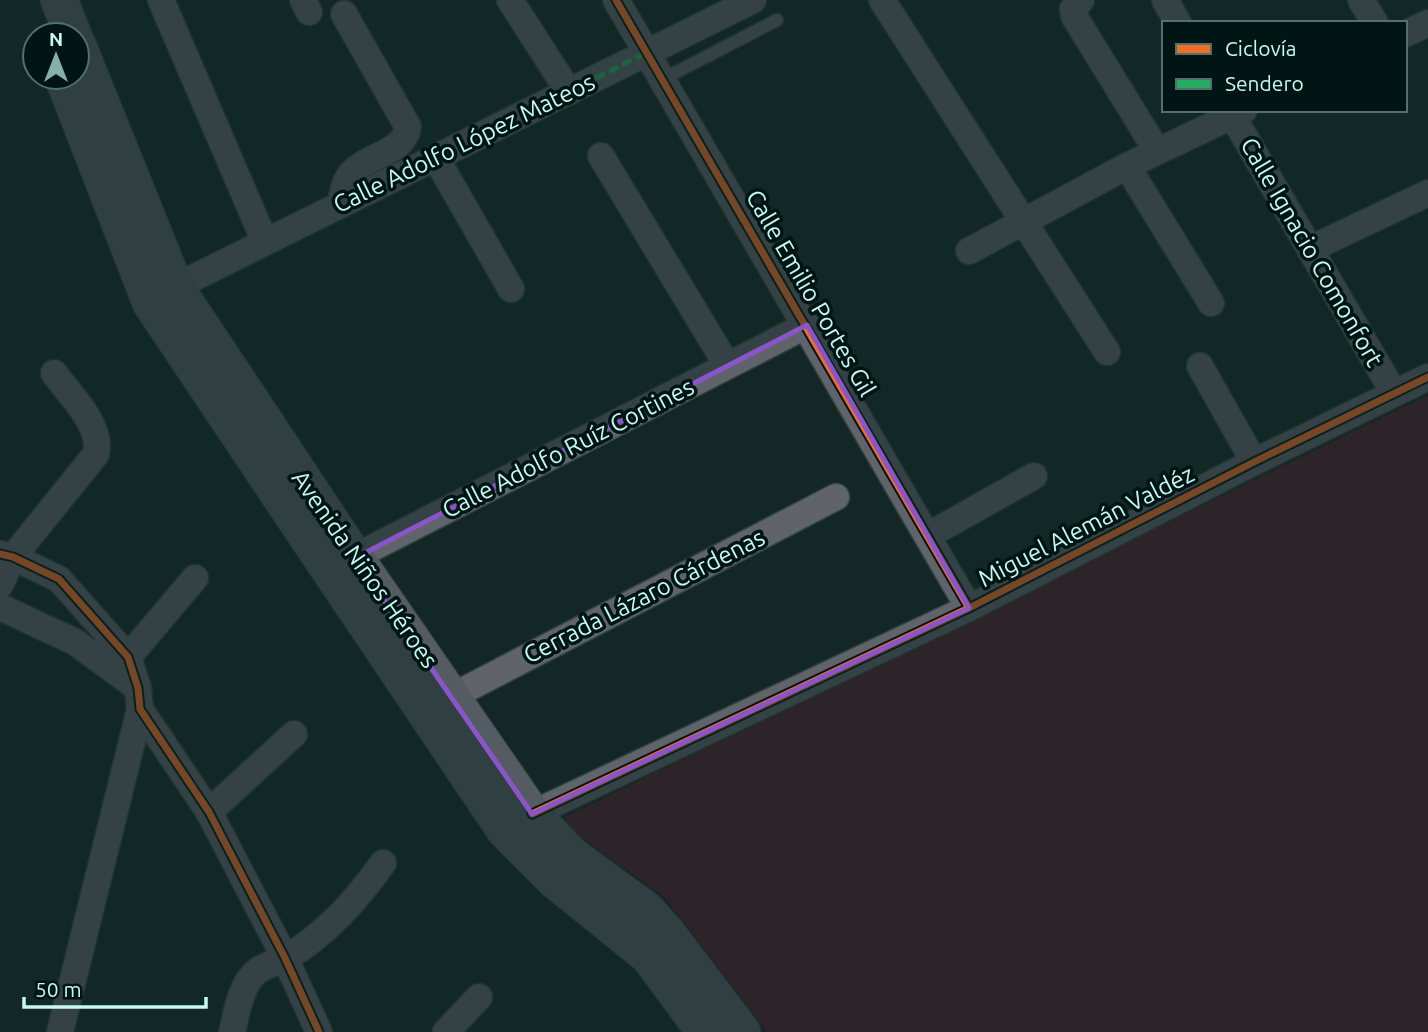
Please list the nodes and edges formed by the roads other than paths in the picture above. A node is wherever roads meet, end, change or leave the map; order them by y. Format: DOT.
graph roads {
  1 [pos="33,0"];
  2 [pos="59,0"];
  3 [pos="161,0"];
  4 [pos="510,0"];
  5 [pos="616,0"];
  6 [pos="753,0"];
  7 [pos="882,0"];
  8 [pos="1081,0"];
  9 [pos="1165,0"];
  10 [pos="1361,0"];
  11 [pos="344,14"];
  12 [pos="777,20"];
  13 [pos="41,21"];
  14 [pos="67,21"];
  15 [pos="1177,21"];
  16 [pos="1374,21"];
  17 [pos="1428,23"];
  18 [pos="1407,33"];
  19 [pos="648,52"];
  20 [pos="91,79"];
  21 [pos="663,79"];
  22 [pos="68,91"];
  23 [pos="569,92"];
  24 [pos="1235,112"];
  25 [pos="1157,151"];
  26 [pos="600,156"];
  27 [pos="436,158"];
  28 [pos="1126,166"];
  29 [pos="1428,193"];
  30 [pos="342,204"];
  31 [pos="1021,221"];
  32 [pos="265,242"];
  33 [pos="1310,249"];
  34 [pos="969,251"];
  35 [pos="175,287"];
  36 [pos="511,289"];
  37 [pos="1211,303"];
  38 [pos="807,326"];
  39 [pos="1107,352"];
  40 [pos="727,365"];
  41 [pos="1200,366"];
  42 [pos="54,373"];
  43 [pos="1428,377"];
  44 [pos="1394,393"];
  45 [pos="1254,462"];
  46 [pos="1034,476"];
  47 [pos="836,497"];
  48 [pos="929,535"];
  49 [pos="6,556"];
  50 [pos="342,564"];
  51 [pos="195,578"];
  52 [pos="0,585"];
  53 [pos="0,607"];
  54 [pos="969,608"];
  55 [pos="123,663"];
  56 [pos="453,696"];
  57 [pos="139,699"];
  58 [pos="294,734"];
  59 [pos="209,812"];
  60 [pos="532,814"];
  61 [pos="383,863"];
  62 [pos="285,958"];
  63 [pos="479,998"];
  64 [pos="60,1032"];
  65 [pos="232,1032"];
  66 [pos="319,1032"];
  67 [pos="446,1032"];
  68 [pos="705,1032"];
  69 [pos="742,1032"];
  1 -- 13 [label="main road"];
  2 -- 14 [label="main road"];
  3 -- 32 [label="street"];
  4 -- 23 [label="street"];
  5 -- 19 [label="street, Calle Emilio Portes Gil"];
  6 -- 19 [label="street, Calle Adolfo López Mateos"];
  7 -- 31 [label="street"];
  8 -- 25 [label="street"];
  9 -- 15 [label="street"];
  10 -- 16 [label="street"];
  11 -- 30 [label="street"];
  12 -- 21 [label="lane"];
  17 -- 18 [label="street"];
  19 -- 21 [label="street, Calle Emilio Portes Gil"];
  19 -- 23 [label="street, Calle Adolfo López Mateos"];
  20 -- 35 [label="main road, Avenida Niños Héroes"];
  21 -- 38 [label="street, Calle Emilio Portes Gil"];
  22 -- 50 [label="main road, Avenida Niños Héroes"];
  23 -- 27 [label="street, Calle Adolfo López Mateos"];
  24 -- 25 [label="street"];
  24 -- 33 [label="street, Calle Ignacio Comonfort"];
  25 -- 28 [label="street"];
  26 -- 40 [label="street"];
  27 -- 30 [label="street, Calle Adolfo López Mateos"];
  27 -- 36 [label="street"];
  28 -- 31 [label="street"];
  28 -- 37 [label="street"];
  29 -- 33 [label="street"];
  30 -- 32 [label="street, Calle Adolfo López Mateos"];
  31 -- 34 [label="street"];
  31 -- 39 [label="street"];
  32 -- 35 [label="street, Calle Adolfo López Mateos"];
  33 -- 44 [label="street, Calle Ignacio Comonfort"];
  35 -- 50 [label="main road, Avenida Niños Héroes"];
  38 -- 40 [label="street, Calle Adolfo Ruíz Cortines"];
  38 -- 48 [label="street, Calle Emilio Portes Gil"];
  40 -- 50 [label="street, Calle Adolfo Ruíz Cortines"];
  41 -- 45 [label="street"];
  42 -- 49 [label="street"];
  43 -- 44 [label="street, Miguel Alemán Valdéz"];
  44 -- 45 [label="street, Miguel Alemán Valdéz"];
  45 -- 54 [label="street, Miguel Alemán Valdéz"];
  46 -- 48 [label="street"];
  47 -- 56 [label="street, Cerrada Lázaro Cárdenas"];
  48 -- 54 [label="street, Calle Emilio Portes Gil"];
  49 -- 52 [label="street"];
  49 -- 55 [label="street"];
  50 -- 56 [label="main road, Avenida Niños Héroes"];
  50 -- 68 [label="main road, Avenida Niños Héroes"];
  51 -- 55 [label="street"];
  53 -- 55 [label="street"];
  54 -- 60 [label="street, Miguel Alemán Valdéz"];
  55 -- 57 [label="street"];
  56 -- 60 [label="main road, Avenida Niños Héroes"];
  57 -- 59 [label="street"];
  57 -- 64 [label="street"];
  58 -- 59 [label="street"];
  59 -- 62 [label="street"];
  60 -- 69 [label="main road, Avenida Niños Héroes"];
  61 -- 62 [label="street"];
  62 -- 65 [label="street"];
  62 -- 66 [label="street"];
  63 -- 67 [label="street"];
}
